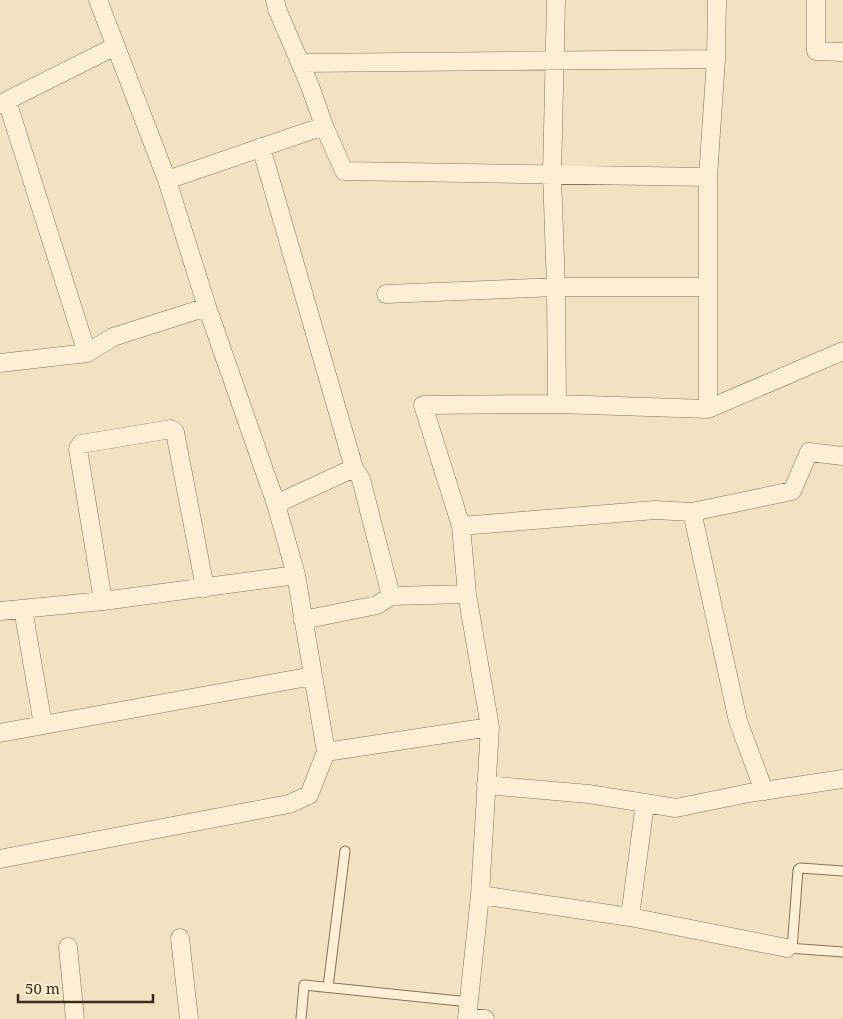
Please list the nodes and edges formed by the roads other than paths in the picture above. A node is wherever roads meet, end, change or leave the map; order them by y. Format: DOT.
graph roads {
  1 [pos="98,0"];
  2 [pos="275,0"];
  3 [pos="556,0"];
  4 [pos="717,0"];
  5 [pos="816,0"];
  6 [pos="116,46"];
  7 [pos="843,52"];
  8 [pos="716,59"];
  9 [pos="554,61"];
  10 [pos="301,64"];
  11 [pos="4,102"];
  12 [pos="324,126"];
  13 [pos="261,148"];
  14 [pos="552,175"];
  15 [pos="708,177"];
  16 [pos="168,180"];
  17 [pos="556,287"];
  18 [pos="708,287"];
  19 [pos="386,294"];
  20 [pos="207,308"];
  21 [pos="843,351"];
  22 [pos="87,353"];
  23 [pos="0,363"];
  24 [pos="557,404"];
  25 [pos="708,409"];
  26 [pos="843,456"];
  27 [pos="354,468"];
  28 [pos="276,504"];
  29 [pos="692,512"];
  30 [pos="461,526"];
  31 [pos="296,574"];
  32 [pos="205,588"];
  33 [pos="467,594"];
  34 [pos="391,596"];
  35 [pos="103,602"];
  36 [pos="23,609"];
  37 [pos="0,611"];
  38 [pos="303,620"];
  39 [pos="313,676"];
  40 [pos="43,725"];
  41 [pos="490,727"];
  42 [pos="0,732"];
  43 [pos="326,752"];
  44 [pos="843,779"];
  45 [pos="486,785"];
  46 [pos="764,791"];
  47 [pos="645,803"];
  48 [pos="345,851"];
  49 [pos="0,859"];
  50 [pos="843,870"];
  51 [pos="480,895"];
  52 [pos="630,917"];
  53 [pos="180,938"];
  54 [pos="68,947"];
  55 [pos="790,949"];
  56 [pos="843,952"];
  57 [pos="328,987"];
  58 [pos="468,1013"];
  59 [pos="75,1019"];
  60 [pos="189,1019"];
  61 [pos="302,1019"];
  62 [pos="485,1019"];
  1 -- 6 [label="street"];
  2 -- 10 [label="street"];
  3 -- 9 [label="street"];
  4 -- 8 [label="street"];
  5 -- 7 [label="street"];
  6 -- 11 [label="street"];
  6 -- 16 [label="street"];
  8 -- 9 [label="street"];
  8 -- 15 [label="street"];
  9 -- 10 [label="street"];
  9 -- 14 [label="street"];
  10 -- 12 [label="street"];
  11 -- 22 [label="street"];
  12 -- 13 [label="street"];
  12 -- 14 [label="street"];
  13 -- 16 [label="street"];
  13 -- 27 [label="street"];
  14 -- 15 [label="street"];
  14 -- 17 [label="street"];
  15 -- 18 [label="street"];
  16 -- 20 [label="street"];
  17 -- 18 [label="street"];
  17 -- 19 [label="street"];
  17 -- 24 [label="street"];
  18 -- 25 [label="street"];
  20 -- 22 [label="street"];
  20 -- 28 [label="street"];
  21 -- 25 [label="street"];
  22 -- 23 [label="street"];
  24 -- 25 [label="street"];
  24 -- 30 [label="street"];
  26 -- 29 [label="street"];
  27 -- 28 [label="street"];
  27 -- 34 [label="street"];
  28 -- 31 [label="street"];
  29 -- 30 [label="street"];
  29 -- 46 [label="street"];
  30 -- 33 [label="street"];
  31 -- 32 [label="street"];
  31 -- 38 [label="street"];
  32 -- 35 [label="street"];
  32 -- 35 [label="street"];
  33 -- 34 [label="street"];
  33 -- 41 [label="street"];
  34 -- 38 [label="street"];
  35 -- 36 [label="street"];
  36 -- 37 [label="street"];
  36 -- 40 [label="street"];
  38 -- 39 [label="street"];
  39 -- 40 [label="street"];
  39 -- 43 [label="street"];
  40 -- 42 [label="street"];
  41 -- 43 [label="street"];
  41 -- 45 [label="street"];
  43 -- 49 [label="street"];
  44 -- 46 [label="street"];
  45 -- 47 [label="street"];
  45 -- 51 [label="street"];
  46 -- 47 [label="street"];
  47 -- 52 [label="street"];
  48 -- 57 [label="lane"];
  50 -- 55 [label="lane"];
  51 -- 52 [label="street"];
  51 -- 58 [label="street"];
  52 -- 55 [label="street"];
  53 -- 60 [label="street"];
  54 -- 59 [label="street"];
  55 -- 56 [label="lane"];
  57 -- 58 [label="lane"];
  57 -- 61 [label="lane"];
  58 -- 62 [label="street"];
}
